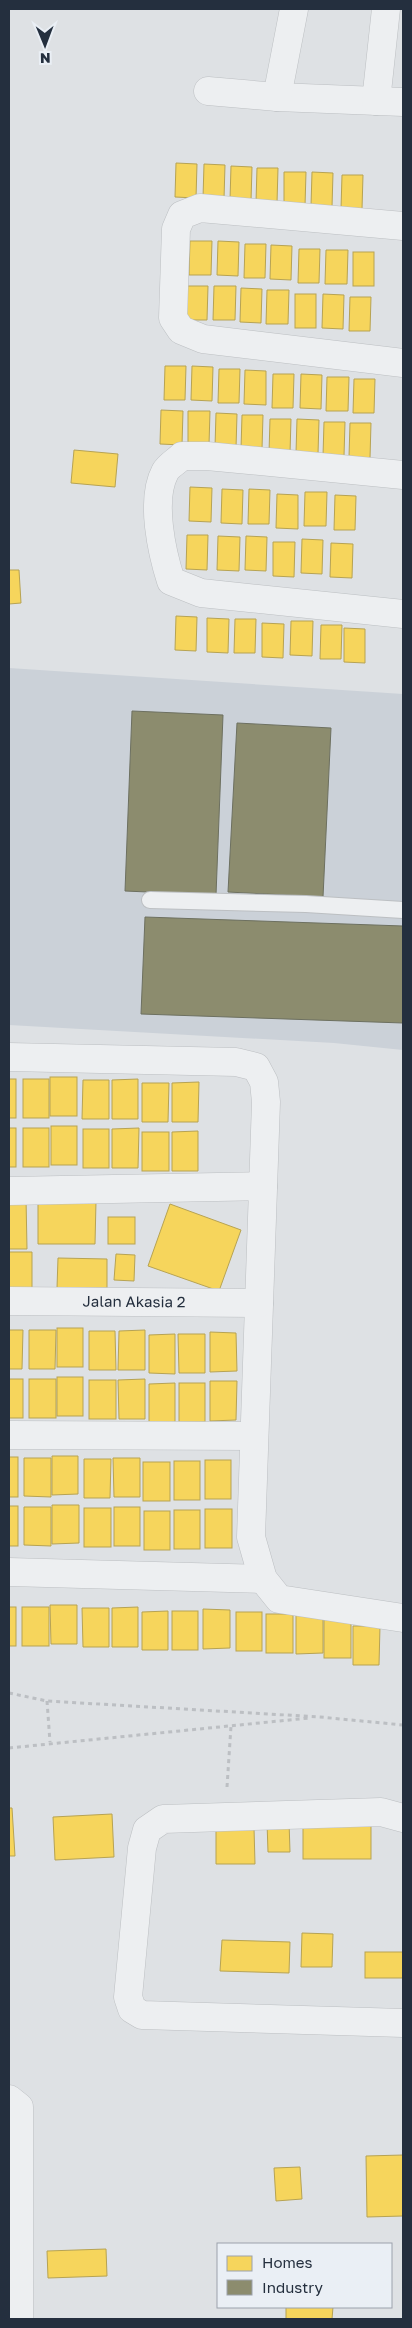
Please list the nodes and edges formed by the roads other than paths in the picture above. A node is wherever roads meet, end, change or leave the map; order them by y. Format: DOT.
graph roads {
  1 [pos="294,9"];
  2 [pos="386,9"];
  3 [pos="208,91"];
  4 [pos="277,97"];
  5 [pos="376,101"];
  6 [pos="403,102"];
  7 [pos="403,226"];
  8 [pos="403,363"];
  9 [pos="403,475"];
  10 [pos="403,614"];
  11 [pos="150,900"];
  12 [pos="403,910"];
  13 [pos="9,1057"];
  14 [pos="263,1186"];
  15 [pos="9,1191"];
  16 [pos="9,1301"];
  17 [pos="259,1303"];
  18 [pos="9,1435"];
  19 [pos="254,1436"];
  20 [pos="9,1572"];
  21 [pos="263,1579"];
  22 [pos="403,1618"];
  23 [pos="403,1818"];
  24 [pos="403,2023"];
  25 [pos="9,2099"];
  26 [pos="14,2242"];
  27 [pos="19,2319"];
  1 -- 4 [label="street"];
  2 -- 5 [label="street"];
  3 -- 4 [label="street"];
  4 -- 5 [label="street"];
  5 -- 6 [label="street"];
  7 -- 8 [label="street"];
  9 -- 10 [label="street"];
  11 -- 12 [label="lane"];
  13 -- 14 [label="street"];
  14 -- 15 [label="street"];
  14 -- 17 [label="street"];
  16 -- 17 [label="street, Jalan Akasia 2"];
  17 -- 19 [label="street"];
  18 -- 19 [label="street"];
  19 -- 21 [label="street"];
  20 -- 21 [label="street"];
  21 -- 22 [label="street"];
  23 -- 24 [label="street"];
  25 -- 26 [label="street"];
  26 -- 27 [label="street"];
}
